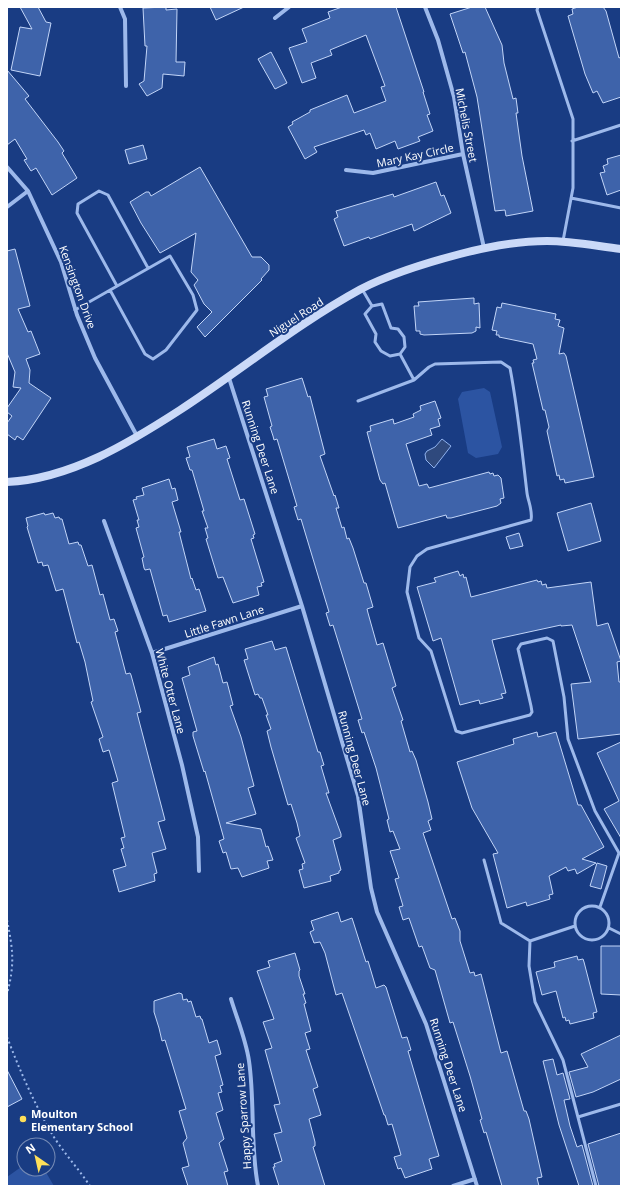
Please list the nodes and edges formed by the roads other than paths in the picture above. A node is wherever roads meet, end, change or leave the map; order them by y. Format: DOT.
graph roads {
  1 [pos="120,7"];
  2 [pos="289,7"];
  3 [pos="425,7"];
  4 [pos="538,7"];
  5 [pos="275,18"];
  6 [pos="126,86"];
  7 [pos="621,125"];
  8 [pos="572,141"];
  9 [pos="463,154"];
  10 [pos="7,167"];
  11 [pos="346,170"];
  12 [pos="28,191"];
  13 [pos="571,198"];
  14 [pos="7,207"];
  15 [pos="621,208"];
  16 [pos="563,241"];
  17 [pos="484,248"];
  18 [pos="621,249"];
  19 [pos="148,268"];
  20 [pos="117,286"];
  21 [pos="362,289"];
  22 [pos="110,290"];
  23 [pos="372,306"];
  24 [pos="75,310"];
  25 [pos="400,354"];
  26 [pos="229,378"];
  27 [pos="414,380"];
  28 [pos="358,401"];
  29 [pos="138,438"];
  30 [pos="7,482"];
  31 [pos="104,521"];
  32 [pos="302,606"];
  33 [pos="152,653"];
  34 [pos="484,860"];
  35 [pos="199,871"];
  36 [pos="600,907"];
  37 [pos="575,926"];
  38 [pos="609,928"];
  39 [pos="621,934"];
  40 [pos="530,941"];
  41 [pos="231,999"];
  42 [pos="621,1104"];
  43 [pos="578,1117"];
  44 [pos="475,1179"];
  45 [pos="258,1186"];
  46 [pos="452,1186"];
  47 [pos="477,1186"];
  48 [pos="596,1186"];
  1 -- 6 [label="street"];
  2 -- 5 [label="street"];
  3 -- 9 [label="street, Michelis Street"];
  4 -- 8 [label="lane"];
  7 -- 8 [label="lane"];
  8 -- 13 [label="lane"];
  9 -- 11 [label="street, Mary Kay Circle"];
  9 -- 17 [label="street, Michelis Street"];
  10 -- 12 [label="street, Kensington Drive"];
  12 -- 14 [label="street"];
  12 -- 24 [label="street, Kensington Drive"];
  13 -- 15 [label="lane"];
  13 -- 16 [label="lane"];
  16 -- 17 [label="main road, Niguel Road"];
  16 -- 18 [label="main road, Niguel Road"];
  17 -- 21 [label="main road, Niguel Road"];
  19 -- 20 [label="lane"];
  19 -- 20 [label="lane"];
  19 -- 22 [label="lane"];
  20 -- 22 [label="lane"];
  21 -- 23 [label="lane"];
  21 -- 26 [label="main road, Niguel Road"];
  22 -- 24 [label="lane"];
  23 -- 25 [label="lane"];
  23 -- 25 [label="lane"];
  24 -- 29 [label="street, Kensington Drive"];
  25 -- 27 [label="lane"];
  26 -- 29 [label="main road, Niguel Road"];
  26 -- 32 [label="street, Running Deer Lane"];
  27 -- 28 [label="lane"];
  27 -- 36 [label="lane"];
  29 -- 30 [label="main road, Niguel Road"];
  31 -- 33 [label="street, White Otter Lane"];
  32 -- 33 [label="street, Little Fawn Lane"];
  32 -- 44 [label="street, Running Deer Lane"];
  33 -- 35 [label="street, White Otter Lane"];
  34 -- 40 [label="lane"];
  36 -- 37 [label="lane"];
  36 -- 38 [label="lane"];
  37 -- 38 [label="lane"];
  37 -- 40 [label="lane"];
  38 -- 39 [label="lane"];
  40 -- 43 [label="lane"];
  41 -- 45 [label="street, Happy Sparrow Lane"];
  42 -- 43 [label="lane"];
  43 -- 48 [label="lane"];
  44 -- 46 [label="street"];
  44 -- 47 [label="street, Running Deer Lane"];
}
